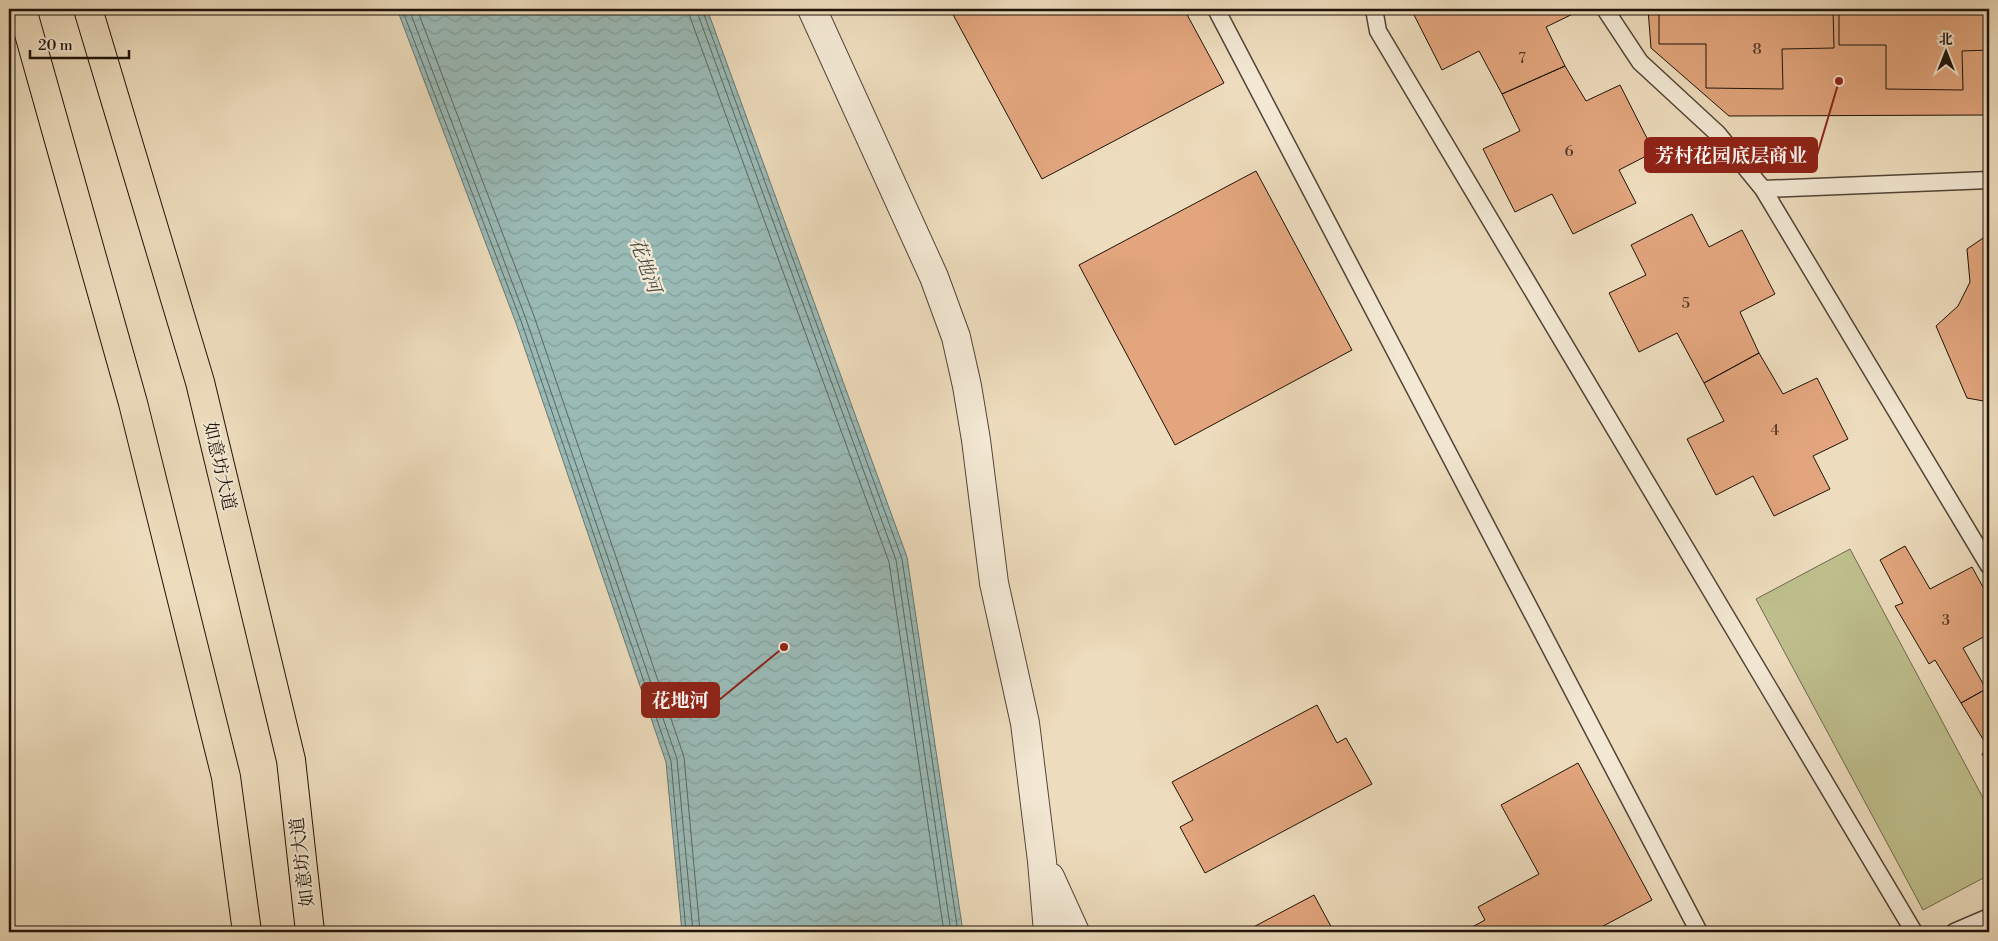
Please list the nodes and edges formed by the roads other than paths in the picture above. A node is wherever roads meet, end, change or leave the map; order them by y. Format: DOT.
graph roads {
  1 [pos="22,9"];
  2 [pos="88,9"];
  3 [pos="812,9"];
  4 [pos="1216,9"];
  5 [pos="1374,9"];
  6 [pos="1605,9"];
  7 [pos="1989,180"];
  8 [pos="1763,189"];
  9 [pos="1989,566"];
  10 [pos="1042,861"];
  11 [pos="1989,917"];
  12 [pos="247,932"];
  13 [pos="310,932"];
  14 [pos="1048,932"];
  15 [pos="1075,932"];
  16 [pos="1699,932"];
  17 [pos="1914,932"];
  18 [pos="1954,932"];
  1 -- 12 [label="main road"];
  2 -- 13 [label="main road, 如意坊大道"];
  3 -- 10 [label="street"];
  4 -- 16 [label="lane"];
  5 -- 17 [label="lane"];
  6 -- 8 [label="lane"];
  7 -- 8 [label="lane"];
  8 -- 9 [label="lane"];
  10 -- 14 [label="street"];
  10 -- 15 [label="street"];
  11 -- 18 [label="lane"];
}
